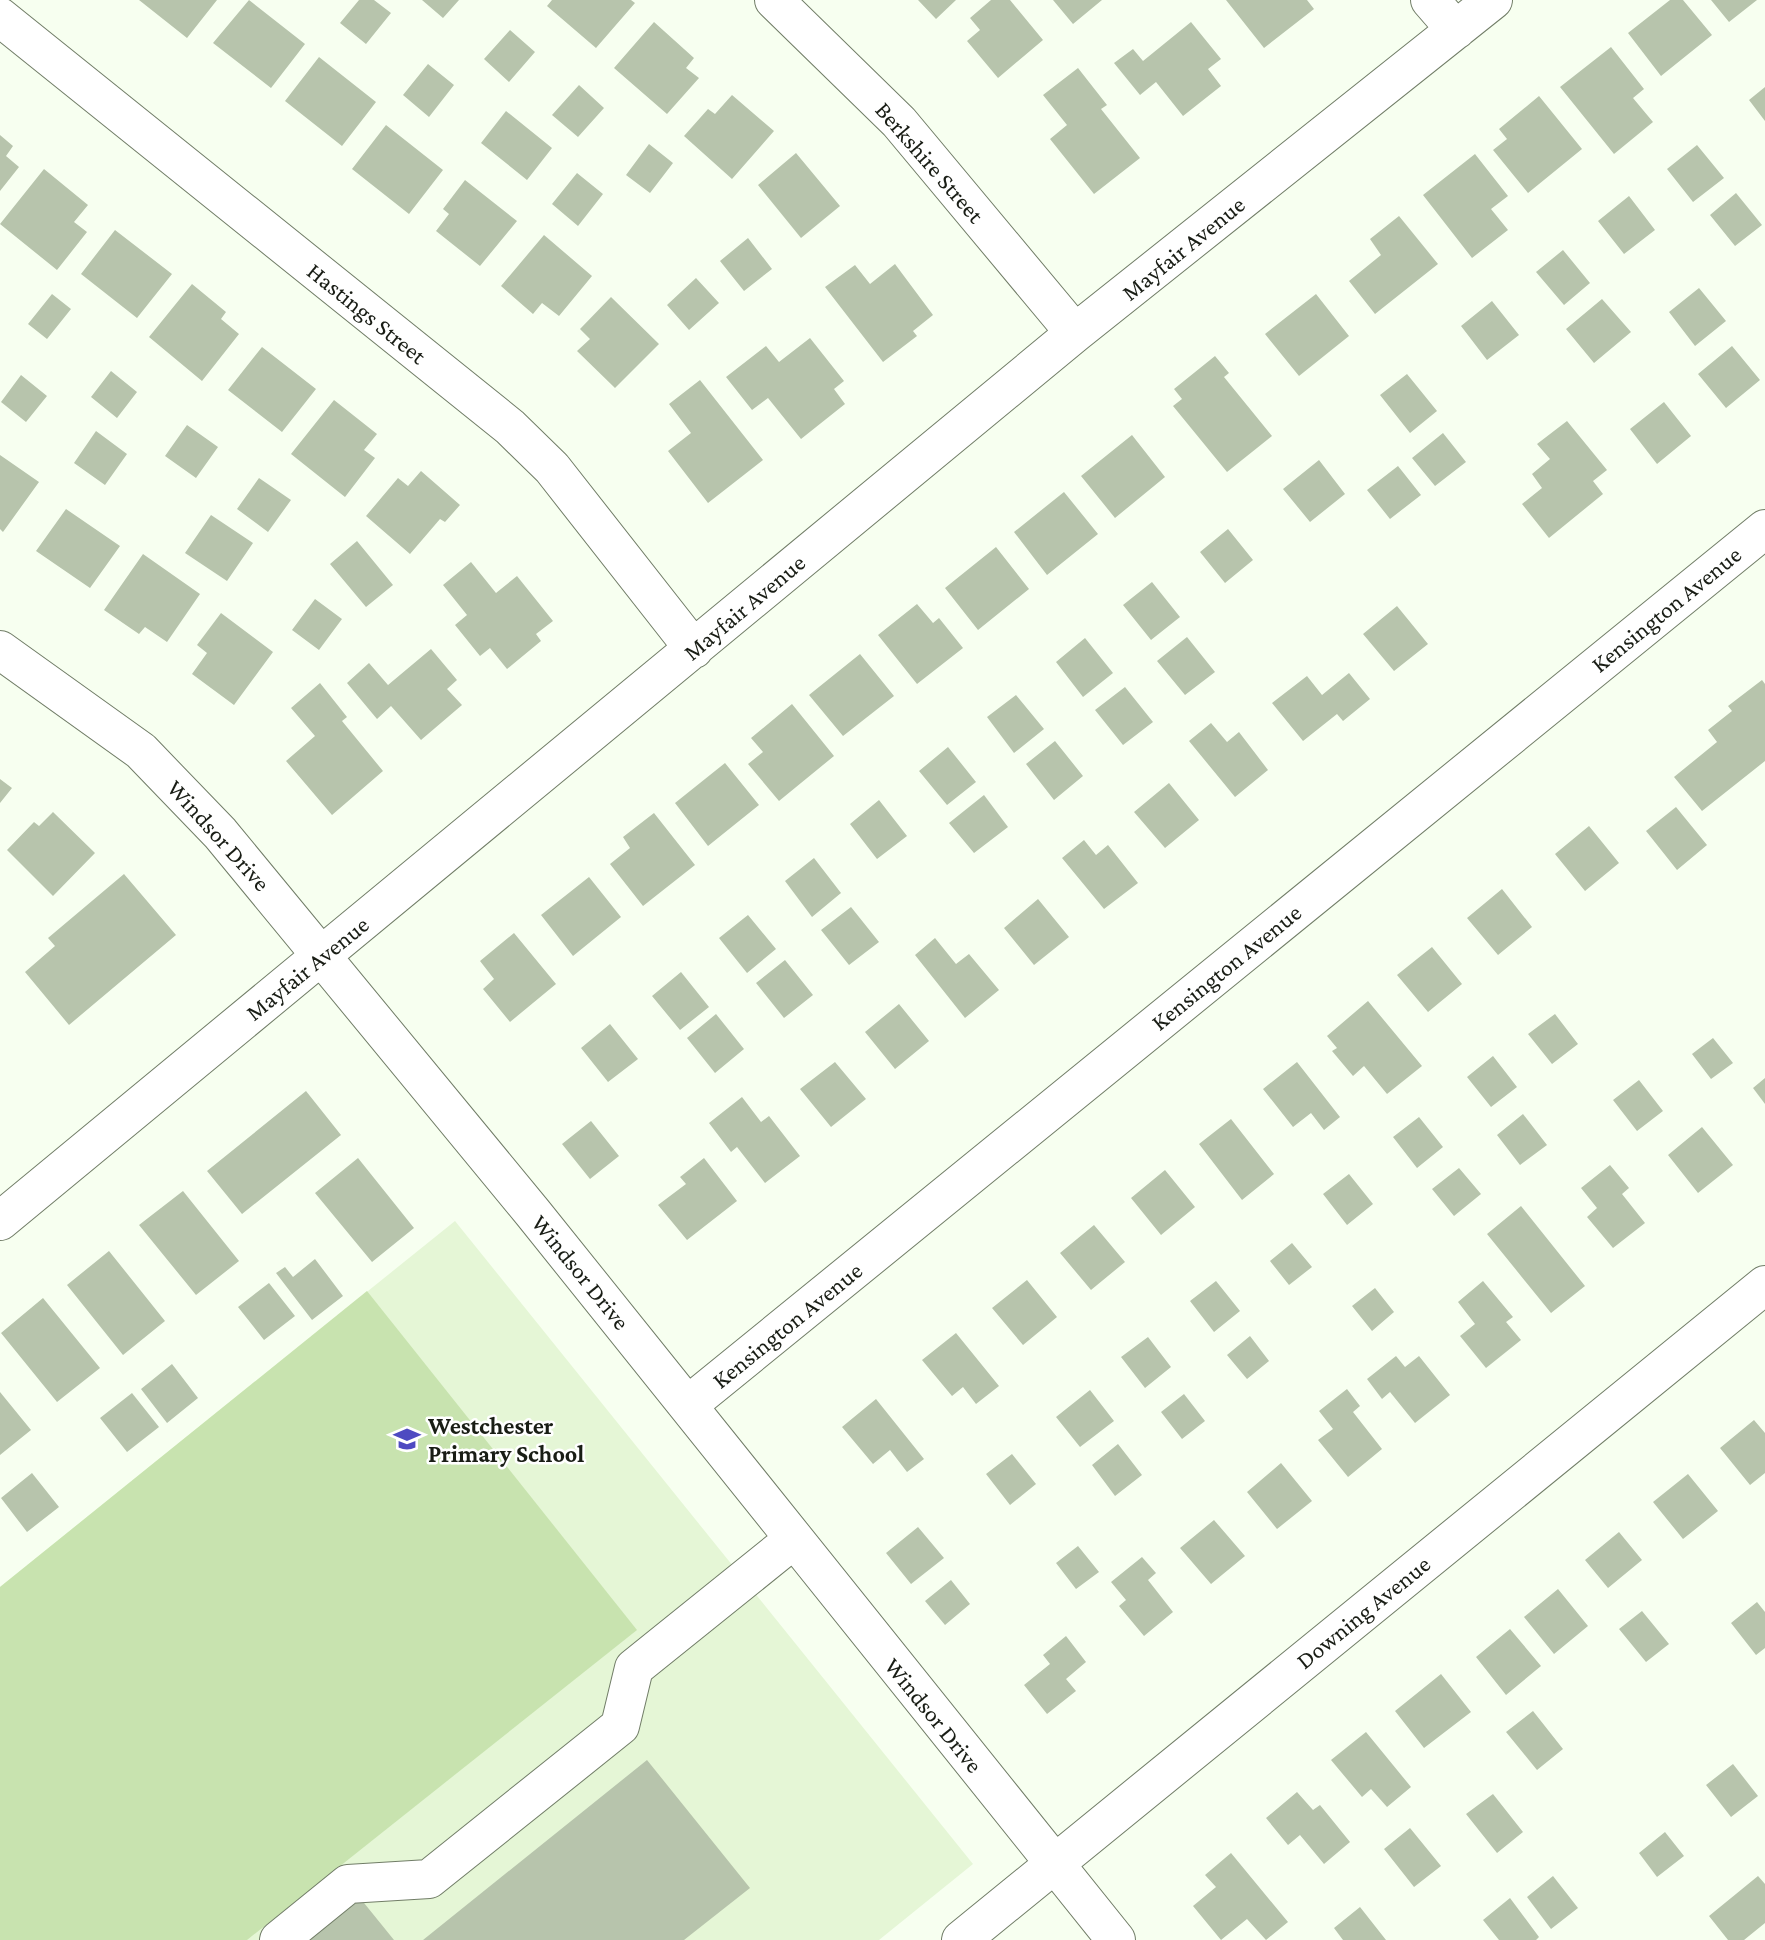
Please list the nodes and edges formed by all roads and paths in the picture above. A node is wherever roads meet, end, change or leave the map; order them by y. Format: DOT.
graph roads {
  1 [pos="775,0"];
  2 [pos="1430,0"];
  3 [pos="1493,0"];
  4 [pos="0,17"];
  5 [pos="1456,30"];
  6 [pos="1075,333"];
  7 [pos="1765,529"];
  8 [pos="694,649"];
  9 [pos="0,650"];
  10 [pos="323,956"];
  11 [pos="0,1221"];
  12 [pos="1765,1285"];
  13 [pos="688,1405"];
  14 [pos="793,1541"];
  15 [pos="1055,1864"];
  16 [pos="279,1940"];
  17 [pos="961,1940"];
  18 [pos="1116,1940"];
  1 -- 6 [label="street, Berkshire Street"];
  2 -- 5 [label="street"];
  3 -- 5 [label="street, Mayfair Avenue"];
  4 -- 8 [label="street, Hastings Street"];
  5 -- 6 [label="street, Mayfair Avenue"];
  6 -- 8 [label="street, Mayfair Avenue"];
  7 -- 13 [label="street, Kensington Avenue"];
  8 -- 10 [label="street, Mayfair Avenue"];
  9 -- 10 [label="street, Windsor Drive"];
  10 -- 11 [label="street, Mayfair Avenue"];
  10 -- 13 [label="street, Windsor Drive"];
  12 -- 15 [label="street, Downing Avenue"];
  13 -- 14 [label="street, Windsor Drive"];
  14 -- 15 [label="street, Windsor Drive"];
  14 -- 16 [label="street"];
  15 -- 17 [label="street, Downing Avenue"];
  15 -- 18 [label="street, Windsor Drive"];
}
